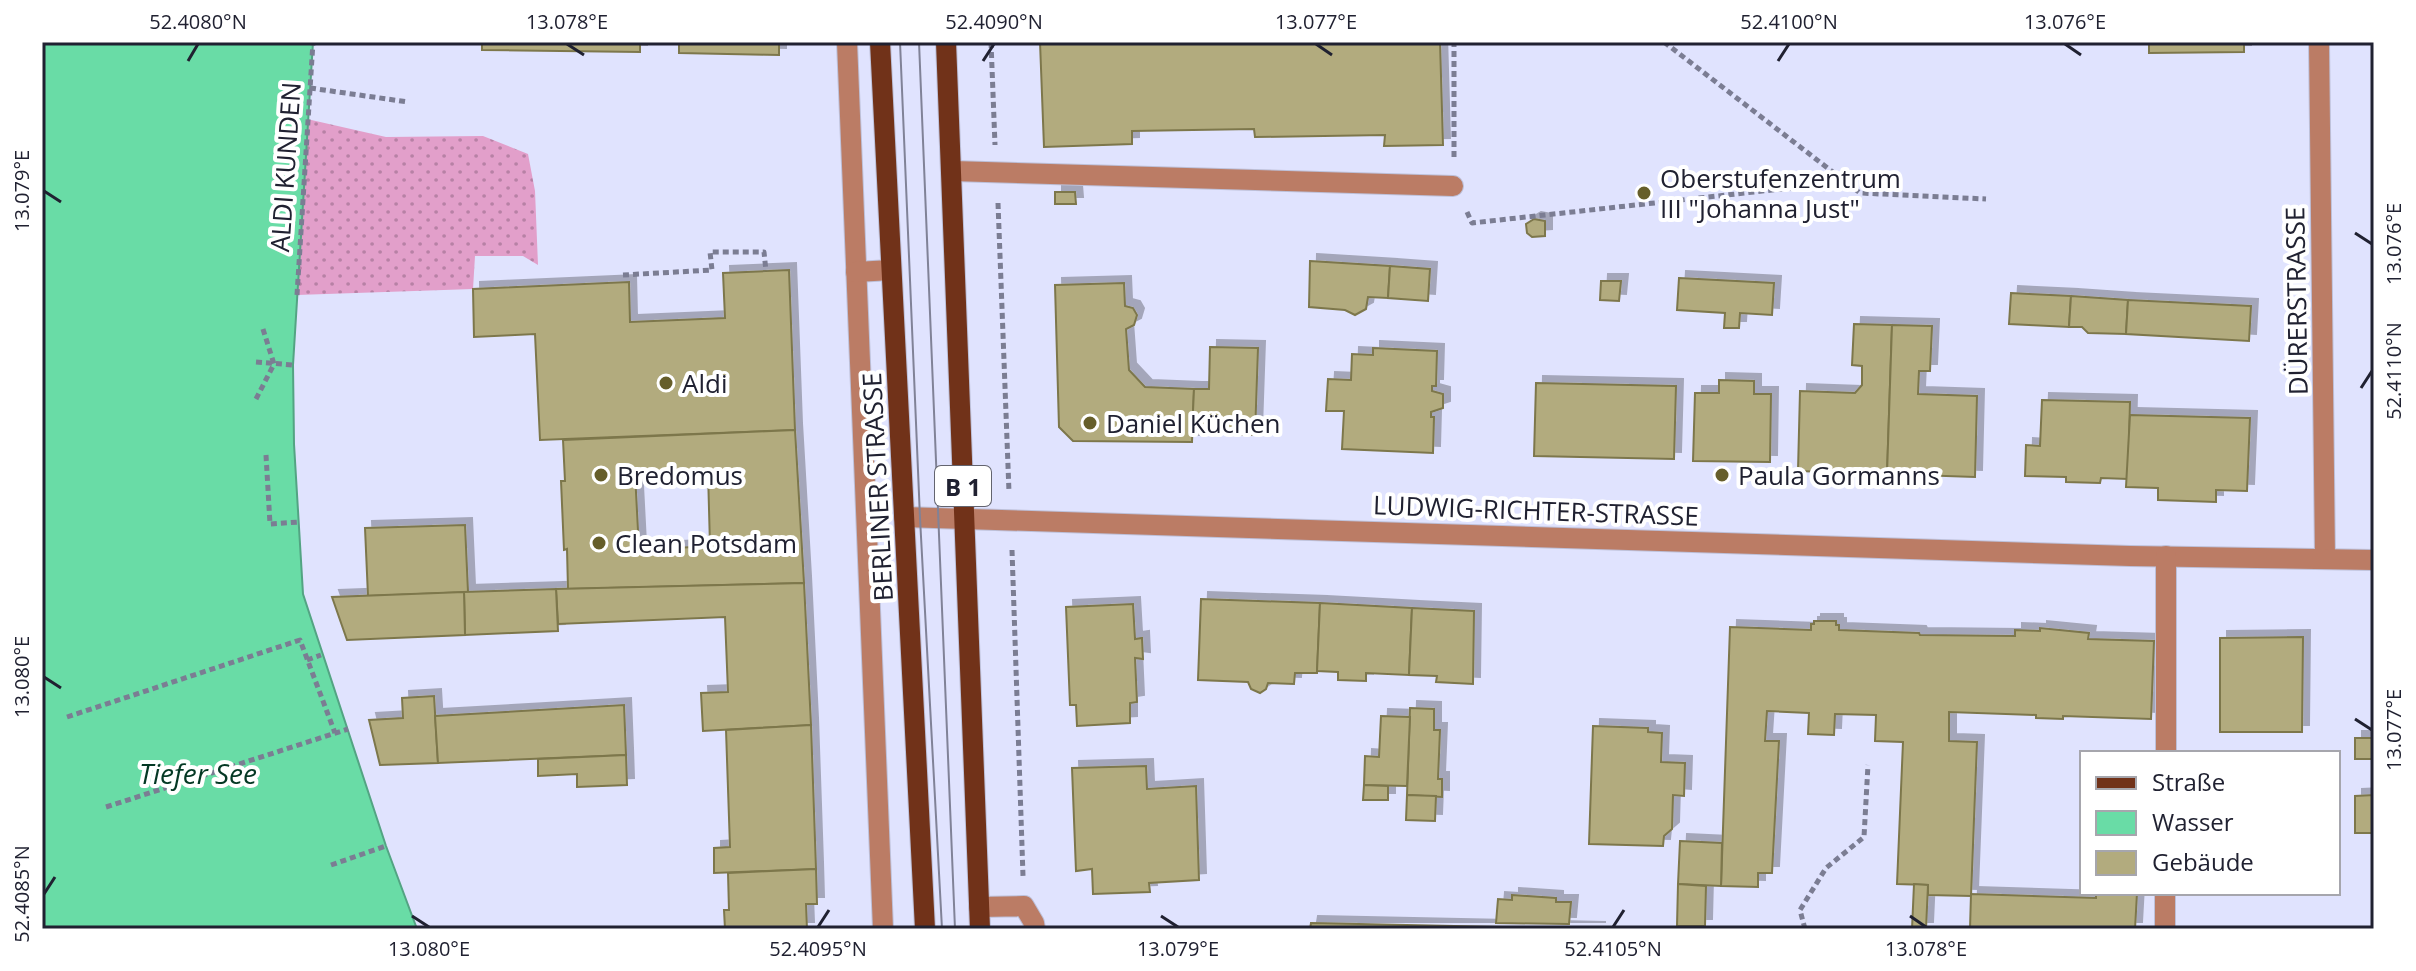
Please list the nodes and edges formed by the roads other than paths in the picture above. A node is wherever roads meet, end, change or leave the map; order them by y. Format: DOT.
graph roads {
  1 [pos="847,42"];
  2 [pos="880,42"];
  3 [pos="946,42"];
  4 [pos="2319,42"];
  5 [pos="953,171"];
  6 [pos="1453,186"];
  7 [pos="891,270"];
  8 [pos="856,272"];
  9 [pos="904,517"];
  10 [pos="964,518"];
  11 [pos="2166,556"];
  12 [pos="2325,559"];
  13 [pos="2374,560"];
  14 [pos="2166,751"];
  15 [pos="2165,895"];
  16 [pos="979,907"];
  17 [pos="883,929"];
  18 [pos="925,929"];
  19 [pos="980,929"];
  20 [pos="1035,929"];
  21 [pos="2165,929"];
  1 -- 8 [label="street"];
  2 -- 7 [label="main road, BERLINER STRASSE / B 1"];
  3 -- 5 [label="main road, B 1"];
  4 -- 12 [label="street, DÜRERSTRASSE"];
  5 -- 6 [label="street"];
  5 -- 10 [label="main road, B 1"];
  7 -- 8 [label="street"];
  7 -- 9 [label="main road, BERLINER STRASSE / B 1"];
  8 -- 17 [label="street"];
  9 -- 10 [label="street, LUDWIG-RICHTER-STRASSE"];
  9 -- 18 [label="main road, BERLINER STRASSE / B 1"];
  10 -- 11 [label="street, LUDWIG-RICHTER-STRASSE"];
  10 -- 16 [label="main road, B 1"];
  11 -- 12 [label="street, LUDWIG-RICHTER-STRASSE"];
  11 -- 14 [label="street"];
  12 -- 13 [label="street, LUDWIG-RICHTER-STRASSE"];
  15 -- 21 [label="street"];
  16 -- 19 [label="main road, B 1"];
  16 -- 20 [label="street"];
}
